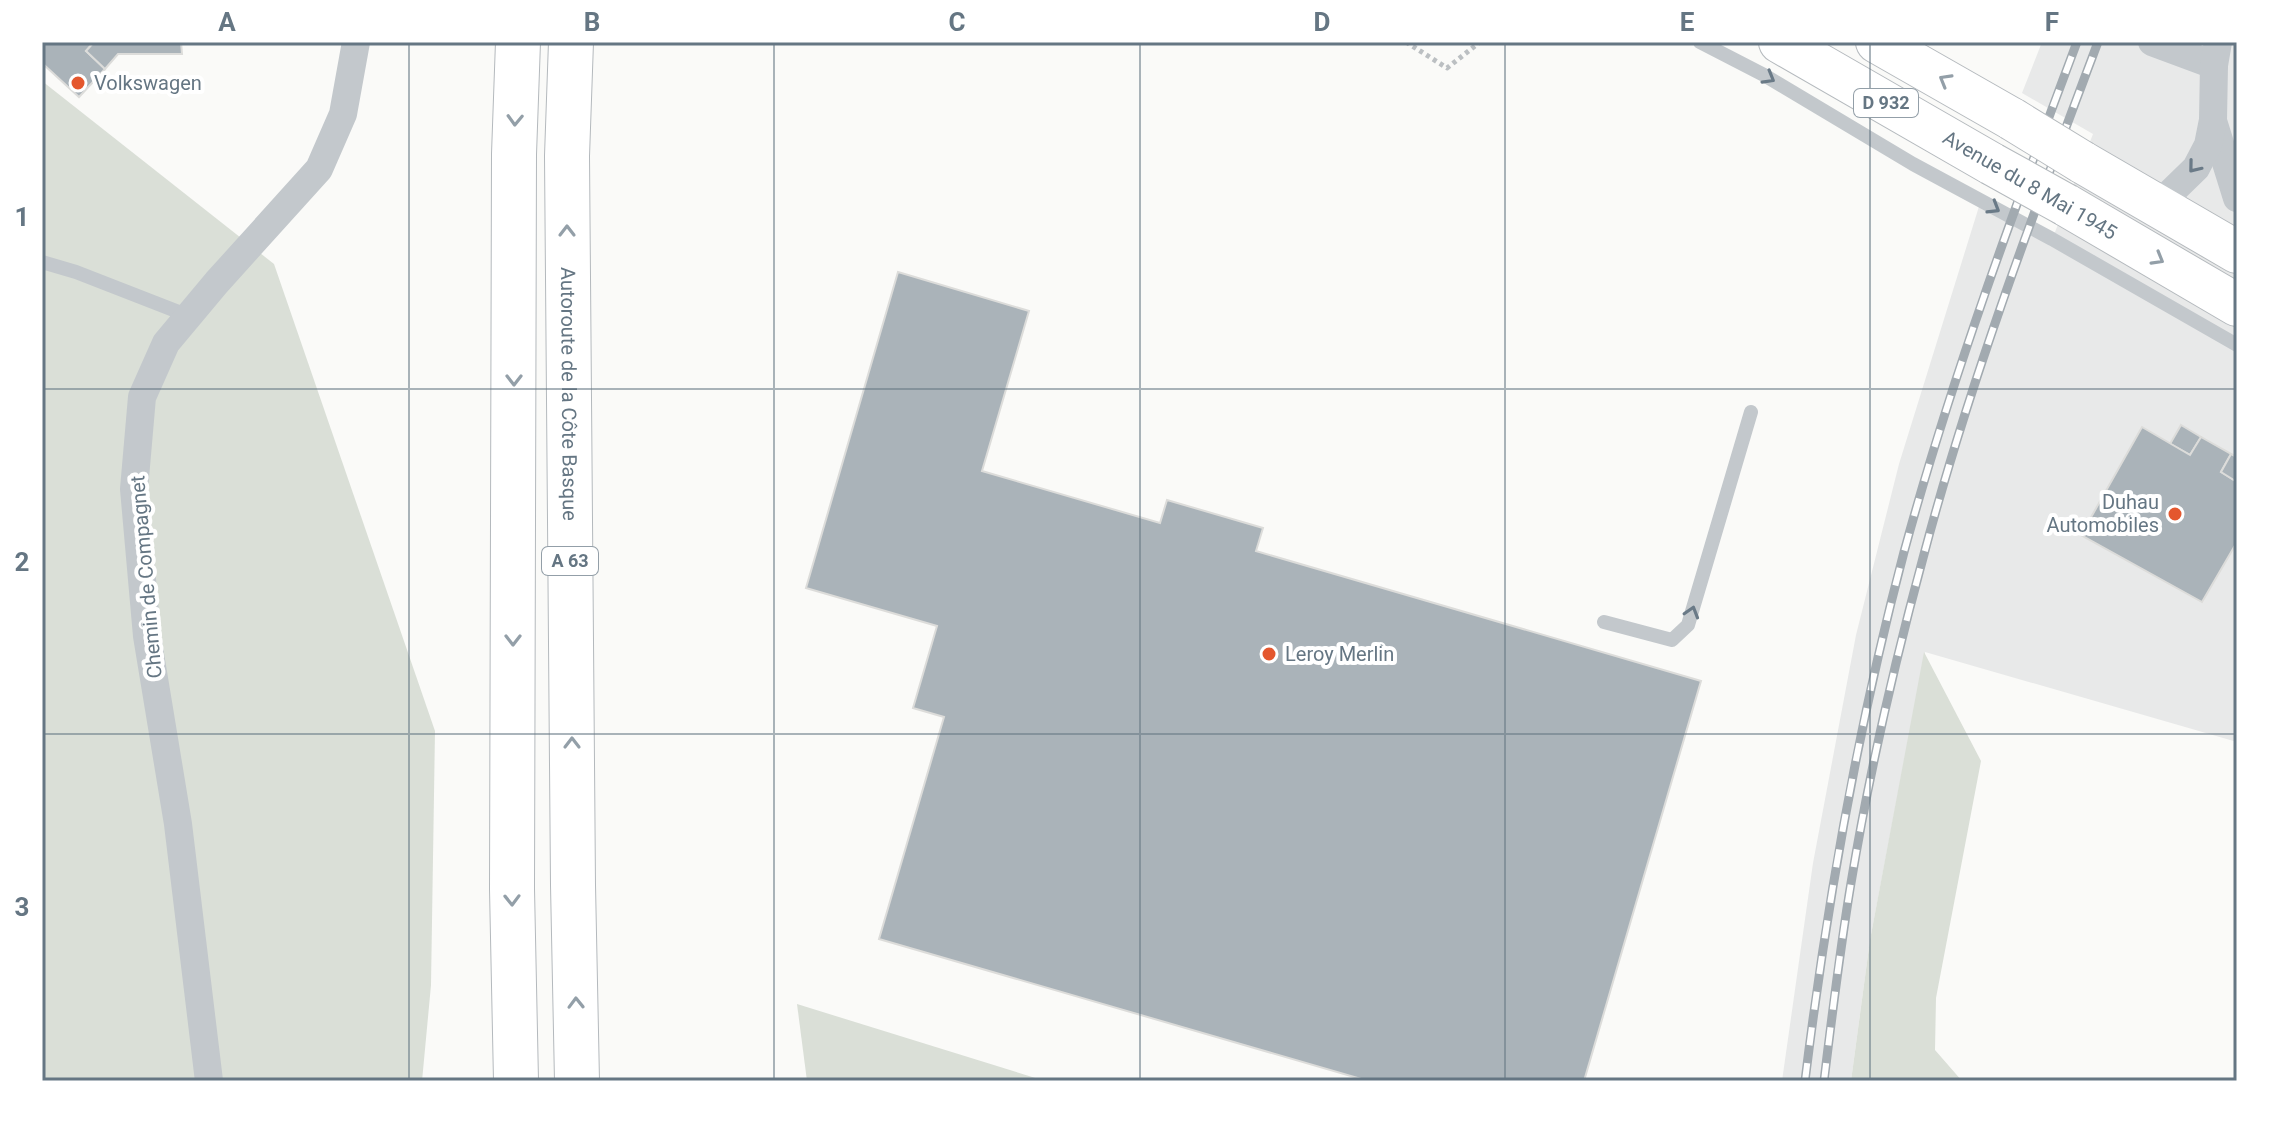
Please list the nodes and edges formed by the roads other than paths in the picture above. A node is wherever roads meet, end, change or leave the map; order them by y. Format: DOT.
graph roads {
  1 [pos="356,42"];
  2 [pos="518,42"];
  3 [pos="571,42"];
  4 [pos="1700,42"];
  5 [pos="1780,42"];
  6 [pos="1877,42"];
  7 [pos="2153,42"];
  8 [pos="2216,54"];
  9 [pos="2213,120"];
  10 [pos="2237,198"];
  11 [pos="2158,205"];
  12 [pos="2237,252"];
  13 [pos="42,262"];
  14 [pos="2237,305"];
  15 [pos="189,316"];
  16 [pos="2237,345"];
  17 [pos="1751,412"];
  18 [pos="1604,622"];
  19 [pos="209,1081"];
  20 [pos="516,1081"];
  21 [pos="577,1081"];
  1 -- 15 [label="street, Chemin de Compagnet"];
  2 -- 20 [label="highway, A 63, one-way"];
  21 -- 3 [label="highway, Autoroute de la Côte Basque / A 63, one-way"];
  4 -- 16 [label="lane, one-way"];
  5 -- 14 [label="main road, Avenue du 8 Mai 1945 / D 932, one-way, bridge"];
  11 -- 6 [label="main road, D 932, one-way, bridge"];
  7 -- 8 [label="street"];
  8 -- 9 [label="street"];
  9 -- 10 [label="street"];
  9 -- 11 [label="street, one-way"];
  11 -- 12 [label="main road, D 932"];
  13 -- 15 [label="lane"];
  15 -- 19 [label="street, Chemin de Compagnet"];
  18 -- 17 [label="lane, one-way"];
}
